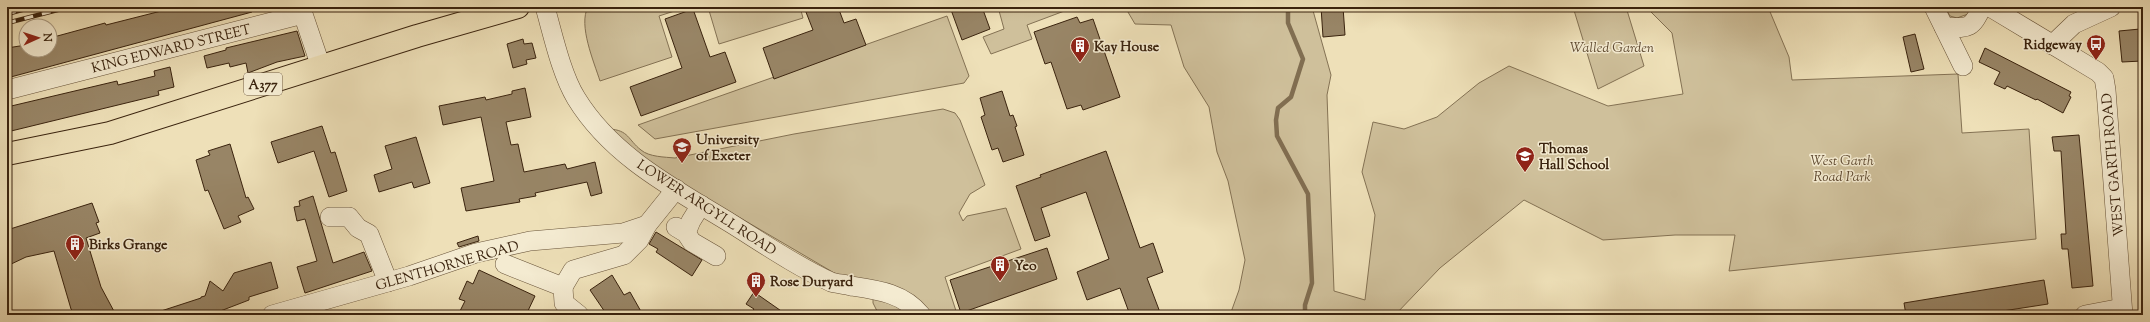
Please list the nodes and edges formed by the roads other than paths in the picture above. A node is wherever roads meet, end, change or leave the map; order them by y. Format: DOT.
graph roads {
  1 [pos="518,7"];
  2 [pos="545,7"];
  3 [pos="1934,7"];
  4 [pos="1982,7"];
  5 [pos="1990,7"];
  6 [pos="2111,7"];
  7 [pos="1944,27"];
  8 [pos="2052,45"];
  9 [pos="1963,66"];
  10 [pos="321,67"];
  11 [pos="7,90"];
  12 [pos="7,154"];
  13 [pos="676,190"];
  14 [pos="701,205"];
  15 [pos="330,217"];
  16 [pos="647,225"];
  17 [pos="716,256"];
  18 [pos="505,264"];
  19 [pos="388,282"];
  20 [pos="563,287"];
  21 [pos="2122,312"];
  22 [pos="272,315"];
  23 [pos="579,315"];
  24 [pos="921,315"];
  25 [pos="2085,315"];
  1 -- 10 [label="highway, A377"];
  2 -- 13 [label="street, LOWER ARGYLL ROAD"];
  3 -- 7 [label="street"];
  4 -- 7 [label="street"];
  5 -- 8 [label="street, WEST GARTH ROAD"];
  6 -- 8 [label="street"];
  7 -- 9 [label="street"];
  8 -- 21 [label="street, WEST GARTH ROAD"];
  10 -- 11 [label="street, KING EDWARD STREET"];
  10 -- 12 [label="highway, A377"];
  13 -- 14 [label="street, LOWER ARGYLL ROAD"];
  13 -- 16 [label="street"];
  14 -- 17 [label="street"];
  14 -- 24 [label="street, LOWER ARGYLL ROAD"];
  15 -- 19 [label="street"];
  16 -- 19 [label="street, GLENTHORNE ROAD"];
  16 -- 20 [label="street"];
  18 -- 20 [label="street"];
  19 -- 22 [label="street, GLENTHORNE ROAD"];
  20 -- 23 [label="street"];
  21 -- 25 [label="street"];
}
